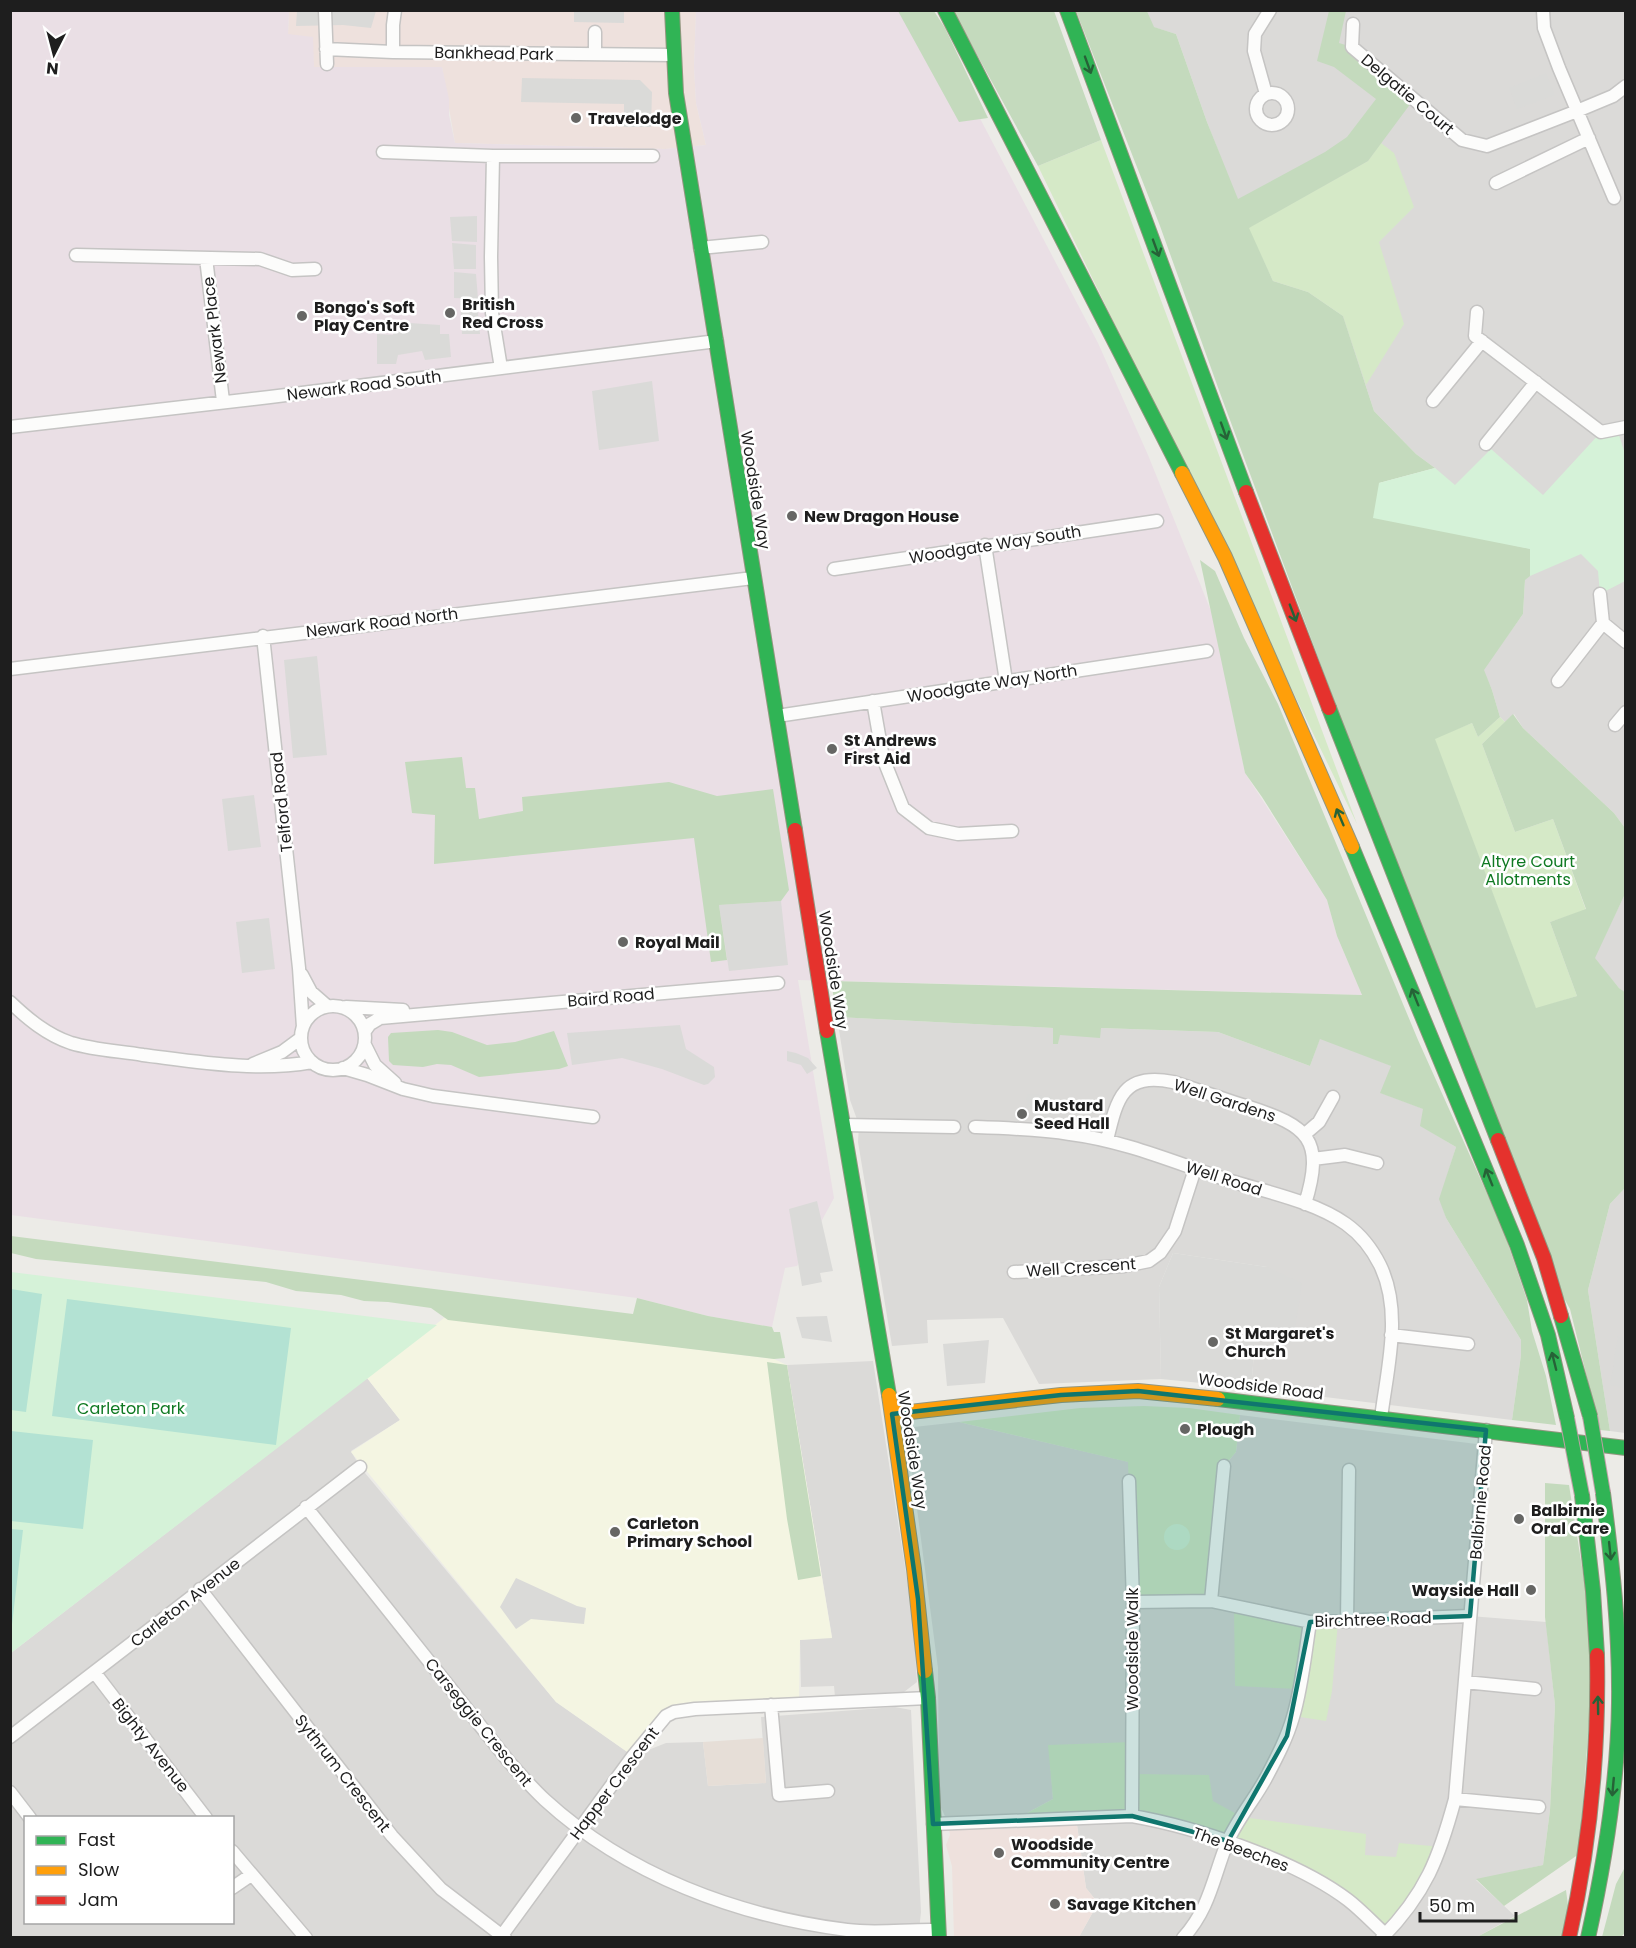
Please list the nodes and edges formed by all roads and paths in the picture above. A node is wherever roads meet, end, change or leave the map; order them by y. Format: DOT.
graph roads {
  1 [pos="325,10"];
  2 [pos="395,10"];
  3 [pos="672,10"];
  4 [pos="945,10"];
  5 [pos="1067,10"];
  6 [pos="1270,10"];
  7 [pos="1543,10"];
  8 [pos="1353,24"];
  9 [pos="595,32"];
  10 [pos="326,49"];
  11 [pos="393,52"];
  12 [pos="596,54"];
  13 [pos="673,55"];
  14 [pos="327,64"];
  15 [pos="1626,86"];
  16 [pos="1266,94"];
  17 [pos="1577,111"];
  18 [pos="1588,138"];
  19 [pos="383,152"];
  20 [pos="493,156"];
  21 [pos="653,156"];
  22 [pos="1496,183"];
  23 [pos="1614,198"];
  24 [pos="762,242"];
  25 [pos="700,248"];
  26 [pos="76,255"];
  27 [pos="206,258"];
  28 [pos="315,269"];
  29 [pos="1477,312"];
  30 [pos="717,341"];
  31 [pos="1482,341"];
  32 [pos="501,368"];
  33 [pos="1536,382"];
  34 [pos="223,401"];
  35 [pos="1433,401"];
  36 [pos="10,427"];
  37 [pos="1626,427"];
  38 [pos="1486,444"];
  39 [pos="1157,520"];
  40 [pos="985,545"];
  41 [pos="834,569"];
  42 [pos="753,578"];
  43 [pos="1600,594"];
  44 [pos="1603,623"];
  45 [pos="263,636"];
  46 [pos="1626,642"];
  47 [pos="1207,651"];
  48 [pos="10,669"];
  49 [pos="1006,681"];
  50 [pos="1558,681"];
  51 [pos="873,701"];
  52 [pos="1626,711"];
  53 [pos="777,716"];
  54 [pos="1615,725"];
  55 [pos="1012,831"];
  56 [pos="299,968"];
  57 [pos="778,982"];
  58 [pos="10,1002"];
  59 [pos="327,1006"];
  60 [pos="342,1006"];
  61 [pos="444,1012"];
  62 [pos="365,1031"];
  63 [pos="302,1032"];
  64 [pos="364,1045"];
  65 [pos="312,1062"];
  66 [pos="249,1066"];
  67 [pos="343,1068"];
  68 [pos="403,1089"];
  69 [pos="1333,1097"];
  70 [pos="593,1117"];
  71 [pos="843,1125"];
  72 [pos="954,1127"];
  73 [pos="975,1127"];
  74 [pos="1305,1134"];
  75 [pos="1107,1140"];
  76 [pos="1313,1159"];
  77 [pos="1377,1163"];
  78 [pos="1195,1169"];
  79 [pos="1305,1204"];
  80 [pos="1014,1272"];
  81 [pos="1391,1335"];
  82 [pos="1468,1344"];
  83 [pos="892,1414"];
  84 [pos="1381,1418"];
  85 [pos="1486,1430"];
  86 [pos="1626,1448"];
  87 [pos="1224,1466"];
  88 [pos="360,1467"];
  89 [pos="1349,1470"];
  90 [pos="1129,1482"];
  91 [pos="306,1507"];
  92 [pos="201,1589"];
  93 [pos="1211,1601"];
  94 [pos="1133,1602"];
  95 [pos="1470,1616"];
  96 [pos="1310,1622"];
  97 [pos="1347,1622"];
  98 [pos="95,1672"];
  99 [pos="1465,1682"];
  100 [pos="1535,1689"];
  101 [pos="928,1698"];
  102 [pos="771,1705"];
  103 [pos="10,1737"];
  104 [pos="828,1791"];
  105 [pos="10,1792"];
  106 [pos="1455,1799"];
  107 [pos="1539,1807"];
  108 [pos="28,1816"];
  109 [pos="205,1816"];
  110 [pos="1132,1816"];
  111 [pos="933,1824"];
  112 [pos="580,1828"];
  113 [pos="1228,1841"];
  114 [pos="234,1854"];
  115 [pos="251,1875"];
  116 [pos="234,1887"];
  117 [pos="1570,1933"];
  118 [pos="939,1934"];
  119 [pos="1589,1934"];
  120 [pos="1384,1936"];
  121 [pos="502,1937"];
  122 [pos="306,1938"];
  123 [pos="1184,1938"];
  1 -- 10 [label="street"];
  2 -- 11 [label="street"];
  3 -- 13 [label="main road, Woodside Way"];
  117 -- 4 [label="main road, one-way, bridge"];
  5 -- 119 [label="main road, one-way, bridge"];
  6 -- 16 [label="street"];
  7 -- 17 [label="street"];
  8 -- 17 [label="street, Delgatie Court"];
  9 -- 12 [label="street"];
  10 -- 11 [label="street, Bankhead Park"];
  10 -- 14 [label="street"];
  11 -- 12 [label="street, Bankhead Park"];
  12 -- 13 [label="street, Bankhead Park"];
  13 -- 25 [label="main road, Woodside Way"];
  15 -- 17 [label="street"];
  17 -- 18 [label="street"];
  18 -- 22 [label="street"];
  18 -- 23 [label="street"];
  19 -- 20 [label="street"];
  20 -- 21 [label="street"];
  20 -- 32 [label="street"];
  24 -- 25 [label="street"];
  25 -- 30 [label="main road, Woodside Way"];
  26 -- 27 [label="street, Newark Place"];
  27 -- 28 [label="street, Newark Place"];
  27 -- 34 [label="street, Newark Place"];
  29 -- 31 [label="street"];
  30 -- 32 [label="street, Newark Road South"];
  30 -- 42 [label="main road, Woodside Way"];
  31 -- 33 [label="street"];
  31 -- 35 [label="street"];
  32 -- 34 [label="street, Newark Road South"];
  33 -- 37 [label="street"];
  33 -- 38 [label="street"];
  34 -- 36 [label="street, Newark Road South"];
  39 -- 40 [label="street, Woodgate Way South"];
  40 -- 41 [label="street, Woodgate Way South"];
  40 -- 49 [label="street"];
  42 -- 45 [label="street, Newark Road North"];
  42 -- 53 [label="main road, Woodside Way"];
  43 -- 44 [label="street"];
  44 -- 46 [label="street"];
  44 -- 50 [label="street"];
  45 -- 48 [label="street, Newark Road North"];
  45 -- 56 [label="street, Telford Road"];
  47 -- 49 [label="street, Woodgate Way North"];
  49 -- 51 [label="street, Woodgate Way North"];
  51 -- 53 [label="street, Woodgate Way North"];
  51 -- 55 [label="street"];
  52 -- 54 [label="street"];
  53 -- 71 [label="main road, Woodside Way"];
  56 -- 59 [label="street, Telford Road"];
  56 -- 63 [label="street, Telford Road"];
  57 -- 61 [label="street, Baird Road"];
  58 -- 66 [label="street"];
  59 -- 60 [label="street"];
  59 -- 63 [label="street"];
  60 -- 61 [label="street, Baird Road"];
  60 -- 62 [label="street"];
  61 -- 62 [label="street, Baird Road"];
  62 -- 64 [label="street"];
  63 -- 65 [label="street"];
  63 -- 66 [label="street"];
  64 -- 67 [label="street"];
  64 -- 68 [label="street"];
  65 -- 66 [label="street"];
  65 -- 67 [label="street"];
  67 -- 68 [label="street"];
  68 -- 70 [label="street"];
  69 -- 74 [label="street"];
  71 -- 72 [label="street"];
  71 -- 83 [label="main road, Woodside Way"];
  73 -- 75 [label="street, Well Road"];
  74 -- 75 [label="street, Well Gardens"];
  74 -- 76 [label="street"];
  75 -- 78 [label="street, Well Road"];
  76 -- 77 [label="street"];
  76 -- 79 [label="street"];
  78 -- 79 [label="street, Well Road"];
  78 -- 80 [label="street, Well Crescent"];
  79 -- 81 [label="street, Well Road"];
  81 -- 82 [label="street"];
  81 -- 84 [label="street, Well Road"];
  83 -- 84 [label="main road, Woodside Road"];
  83 -- 101 [label="main road, Woodside Way"];
  84 -- 85 [label="main road, Woodside Road"];
  85 -- 86 [label="main road, Woodside Road"];
  85 -- 95 [label="street, Balbirnie Road"];
  87 -- 93 [label="street"];
  88 -- 91 [label="street, Carleton Avenue"];
  89 -- 97 [label="street"];
  90 -- 94 [label="street, Woodside Walk"];
  91 -- 92 [label="street, Carleton Avenue"];
  91 -- 112 [label="street, Carseggie Crescent"];
  92 -- 98 [label="street, Carleton Avenue"];
  92 -- 121 [label="street, Sythrum Crescent"];
  93 -- 94 [label="street, Birchtree Road"];
  93 -- 96 [label="street, Birchtree Road"];
  94 -- 110 [label="street, Woodside Walk"];
  95 -- 97 [label="street, Birchtree Road"];
  95 -- 99 [label="street, Balbirnie Road"];
  96 -- 97 [label="street, Birchtree Road"];
  96 -- 113 [label="street"];
  98 -- 103 [label="street, Carleton Avenue"];
  98 -- 109 [label="street, Bighty Avenue"];
  99 -- 100 [label="street"];
  99 -- 106 [label="street, Balbirnie Road"];
  101 -- 102 [label="street, Happer Crescent"];
  101 -- 111 [label="main road, Woodside Way"];
  102 -- 104 [label="street"];
  102 -- 112 [label="street, Happer Crescent"];
  105 -- 108 [label="street"];
  106 -- 107 [label="street"];
  106 -- 120 [label="street, Balbirnie Road"];
  110 -- 111 [label="street, The Beeches"];
  110 -- 113 [label="street, The Beeches"];
  111 -- 118 [label="main road, Woodside Way"];
  112 -- 118 [label="street, Carseggie Crescent"];
  112 -- 121 [label="street, Happer Crescent"];
  113 -- 120 [label="street, The Beeches"];
  113 -- 123 [label="street"];
  114 -- 115 [label="street"];
  115 -- 116 [label="street"];
  115 -- 122 [label="street"];
}
